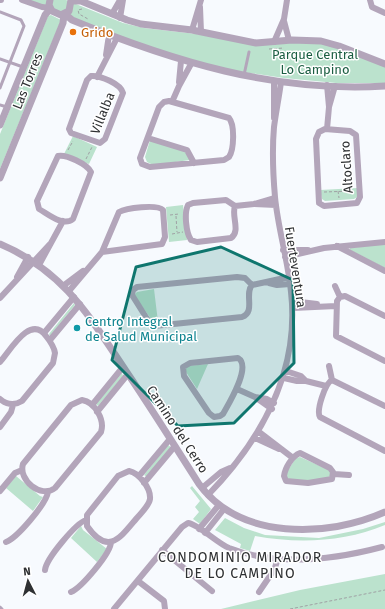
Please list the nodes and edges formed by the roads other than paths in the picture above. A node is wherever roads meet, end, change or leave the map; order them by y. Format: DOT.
graph roads {
  1 [pos="22,0"];
  2 [pos="120,0"];
  3 [pos="123,0"];
  4 [pos="200,0"];
  5 [pos="287,0"];
  6 [pos="370,0"];
  7 [pos="71,1"];
  8 [pos="50,6"];
  9 [pos="0,13"];
  10 [pos="385,13"];
  11 [pos="65,14"];
  12 [pos="112,14"];
  13 [pos="120,18"];
  14 [pos="284,19"];
  15 [pos="192,30"];
  16 [pos="201,32"];
  17 [pos="113,37"];
  18 [pos="289,40"];
  19 [pos="274,42"];
  20 [pos="249,52"];
  21 [pos="0,59"];
  22 [pos="181,60"];
  23 [pos="10,64"];
  24 [pos="191,64"];
  25 [pos="385,64"];
  26 [pos="24,67"];
  27 [pos="97,77"];
  28 [pos="244,77"];
  29 [pos="278,82"];
  30 [pos="326,85"];
  31 [pos="179,86"];
  32 [pos="335,86"];
  33 [pos="385,86"];
  34 [pos="0,88"];
  35 [pos="172,102"];
  36 [pos="4,106"];
  37 [pos="329,107"];
  38 [pos="0,125"];
  39 [pos="327,129"];
  40 [pos="148,138"];
  41 [pos="194,163"];
  42 [pos="0,178"];
  43 [pos="275,198"];
  44 [pos="254,204"];
  45 [pos="276,205"];
  46 [pos="234,206"];
  47 [pos="63,222"];
  48 [pos="385,242"];
  49 [pos="0,244"];
  50 [pos="337,246"];
  51 [pos="283,250"];
  52 [pos="308,250"];
  53 [pos="102,252"];
  54 [pos="285,257"];
  55 [pos="34,261"];
  56 [pos="385,271"];
  57 [pos="290,280"];
  58 [pos="252,285"];
  59 [pos="335,286"];
  60 [pos="66,288"];
  61 [pos="74,297"];
  62 [pos="340,297"];
  63 [pos="0,298"];
  64 [pos="292,301"];
  65 [pos="80,304"];
  66 [pos="322,305"];
  67 [pos="336,306"];
  68 [pos="293,308"];
  69 [pos="385,316"];
  70 [pos="44,333"];
  71 [pos="50,340"];
  72 [pos="385,361"];
  73 [pos="0,362"];
  74 [pos="329,366"];
  75 [pos="123,367"];
  76 [pos="128,374"];
  77 [pos="284,374"];
  78 [pos="332,380"];
  79 [pos="326,386"];
  80 [pos="237,389"];
  81 [pos="0,399"];
  82 [pos="14,405"];
  83 [pos="92,405"];
  84 [pos="273,406"];
  85 [pos="385,406"];
  86 [pos="97,412"];
  87 [pos="0,427"];
  88 [pos="259,432"];
  89 [pos="255,438"];
  90 [pos="170,439"];
  91 [pos="175,446"];
  92 [pos="279,449"];
  93 [pos="385,451"];
  94 [pos="292,458"];
  95 [pos="230,468"];
  96 [pos="22,470"];
  97 [pos="334,474"];
  98 [pos="349,475"];
  99 [pos="139,476"];
  100 [pos="144,483"];
  101 [pos="202,488"];
  102 [pos="0,491"];
  103 [pos="48,492"];
  104 [pos="208,495"];
  105 [pos="221,507"];
  106 [pos="385,512"];
  107 [pos="86,520"];
  108 [pos="199,529"];
  109 [pos="204,533"];
  110 [pos="6,542"];
  111 [pos="111,542"];
  112 [pos="382,547"];
  113 [pos="162,550"];
  114 [pos="278,559"];
  115 [pos="45,570"];
  116 [pos="138,581"];
  117 [pos="71,592"];
  118 [pos="212,592"];
  119 [pos="260,592"];
  120 [pos="114,609"];
  121 [pos="165,609"];
  1 -- 8 [label="street"];
  2 -- 12 [label="street"];
  3 -- 13 [label="street"];
  4 -- 15 [label="street"];
  4 -- 16 [label="street"];
  5 -- 14 [label="street"];
  6 -- 10 [label="street"];
  7 -- 11 [label="street, Las Torres"];
  7 -- 12 [label="street"];
  8 -- 11 [label="street"];
  8 -- 26 [label="street, Las Torres"];
  9 -- 23 [label="lane"];
  11 -- 17 [label="street"];
  11 -- 42 [label="street, Las Torres"];
  12 -- 13 [label="street"];
  13 -- 15 [label="street"];
  14 -- 18 [label="street"];
  14 -- 19 [label="street"];
  15 -- 16 [label="street"];
  16 -- 19 [label="street"];
  17 -- 22 [label="street"];
  17 -- 27 [label="street, Villalba"];
  18 -- 19 [label="street"];
  18 -- 25 [label="street"];
  20 -- 28 [label="lane"];
  21 -- 23 [label="lane"];
  22 -- 24 [label="street"];
  22 -- 31 [label="street"];
  23 -- 26 [label="lane"];
  23 -- 34 [label="lane"];
  24 -- 28 [label="street"];
  24 -- 31 [label="street"];
  26 -- 36 [label="street, Las Torres"];
  27 -- 27 [label="street, Villalba"];
  28 -- 29 [label="street"];
  29 -- 30 [label="street"];
  29 -- 43 [label="street, Fuerteventura"];
  30 -- 32 [label="street"];
  30 -- 37 [label="street, Altoclaro"];
  31 -- 35 [label="street"];
  32 -- 33 [label="street"];
  32 -- 37 [label="street, Altoclaro"];
  35 -- 40 [label="street"];
  35 -- 41 [label="street"];
  36 -- 38 [label="street, Las Torres"];
  37 -- 39 [label="street, Altoclaro"];
  39 -- 39 [label="street, Altoclaro"];
  40 -- 41 [label="street"];
  40 -- 41 [label="street"];
  43 -- 44 [label="street"];
  43 -- 45 [label="street, Fuerteventura"];
  44 -- 45 [label="street"];
  44 -- 46 [label="street"];
  45 -- 51 [label="street, Fuerteventura"];
  46 -- 46 [label="street"];
  47 -- 47 [label="street"];
  47 -- 55 [label="street"];
  48 -- 50 [label="street"];
  49 -- 55 [label="street, Camino del Cerro"];
  50 -- 52 [label="street"];
  50 -- 56 [label="street"];
  51 -- 52 [label="street"];
  51 -- 54 [label="street, Fuerteventura"];
  52 -- 54 [label="street"];
  53 -- 53 [label="street"];
  53 -- 60 [label="street"];
  54 -- 57 [label="street, Fuerteventura"];
  55 -- 60 [label="street, Camino del Cerro"];
  55 -- 63 [label="street"];
  57 -- 58 [label="street"];
  57 -- 64 [label="street, Fuerteventura"];
  58 -- 58 [label="street"];
  59 -- 62 [label="street"];
  60 -- 61 [label="street, Camino del Cerro"];
  61 -- 65 [label="street, Camino del Cerro"];
  61 -- 70 [label="street"];
  62 -- 67 [label="street"];
  62 -- 69 [label="street"];
  64 -- 66 [label="street"];
  64 -- 68 [label="street, Fuerteventura"];
  65 -- 71 [label="street"];
  65 -- 75 [label="street, Camino del Cerro"];
  66 -- 67 [label="street"];
  66 -- 68 [label="street"];
  67 -- 72 [label="street"];
  68 -- 77 [label="street, Fuerteventura"];
  70 -- 71 [label="street"];
  70 -- 73 [label="street"];
  71 -- 82 [label="street"];
  74 -- 78 [label="street"];
  75 -- 76 [label="street, Camino del Cerro"];
  75 -- 83 [label="street"];
  76 -- 86 [label="street"];
  76 -- 90 [label="street, Camino del Cerro"];
  77 -- 79 [label="street"];
  77 -- 84 [label="street, Fuerteventura"];
  78 -- 79 [label="street"];
  78 -- 85 [label="street"];
  79 -- 93 [label="street"];
  80 -- 80 [label="street"];
  80 -- 84 [label="street"];
  81 -- 82 [label="street"];
  82 -- 87 [label="street"];
  83 -- 86 [label="street"];
  83 -- 96 [label="street"];
  84 -- 88 [label="street, Fuerteventura"];
  86 -- 103 [label="street"];
  88 -- 89 [label="street, Fuerteventura"];
  88 -- 92 [label="street"];
  89 -- 92 [label="street"];
  89 -- 95 [label="street, Fuerteventura"];
  90 -- 91 [label="street, Camino del Cerro"];
  90 -- 99 [label="street"];
  91 -- 100 [label="street"];
  91 -- 101 [label="street, Camino del Cerro"];
  92 -- 94 [label="street"];
  94 -- 97 [label="street"];
  94 -- 97 [label="street"];
  95 -- 101 [label="street, Fuerteventura"];
  95 -- 104 [label="street, Fuerteventura"];
  96 -- 102 [label="street"];
  96 -- 103 [label="street"];
  97 -- 98 [label="street"];
  99 -- 100 [label="street"];
  99 -- 107 [label="street"];
  100 -- 111 [label="street"];
  101 -- 104 [label="street, Camino del Cerro"];
  103 -- 110 [label="street"];
  104 -- 105 [label="street, Camino del Cerro"];
  105 -- 106 [label="street, Camino del Cerro"];
  105 -- 108 [label="street"];
  105 -- 109 [label="street"];
  107 -- 111 [label="street"];
  107 -- 115 [label="street"];
  108 -- 109 [label="street"];
  108 -- 113 [label="street"];
  109 -- 114 [label="street"];
  111 -- 117 [label="street"];
  112 -- 114 [label="street"];
  113 -- 116 [label="street"];
  113 -- 118 [label="street"];
  114 -- 119 [label="street"];
  116 -- 120 [label="street"];
  116 -- 121 [label="street"];
}
